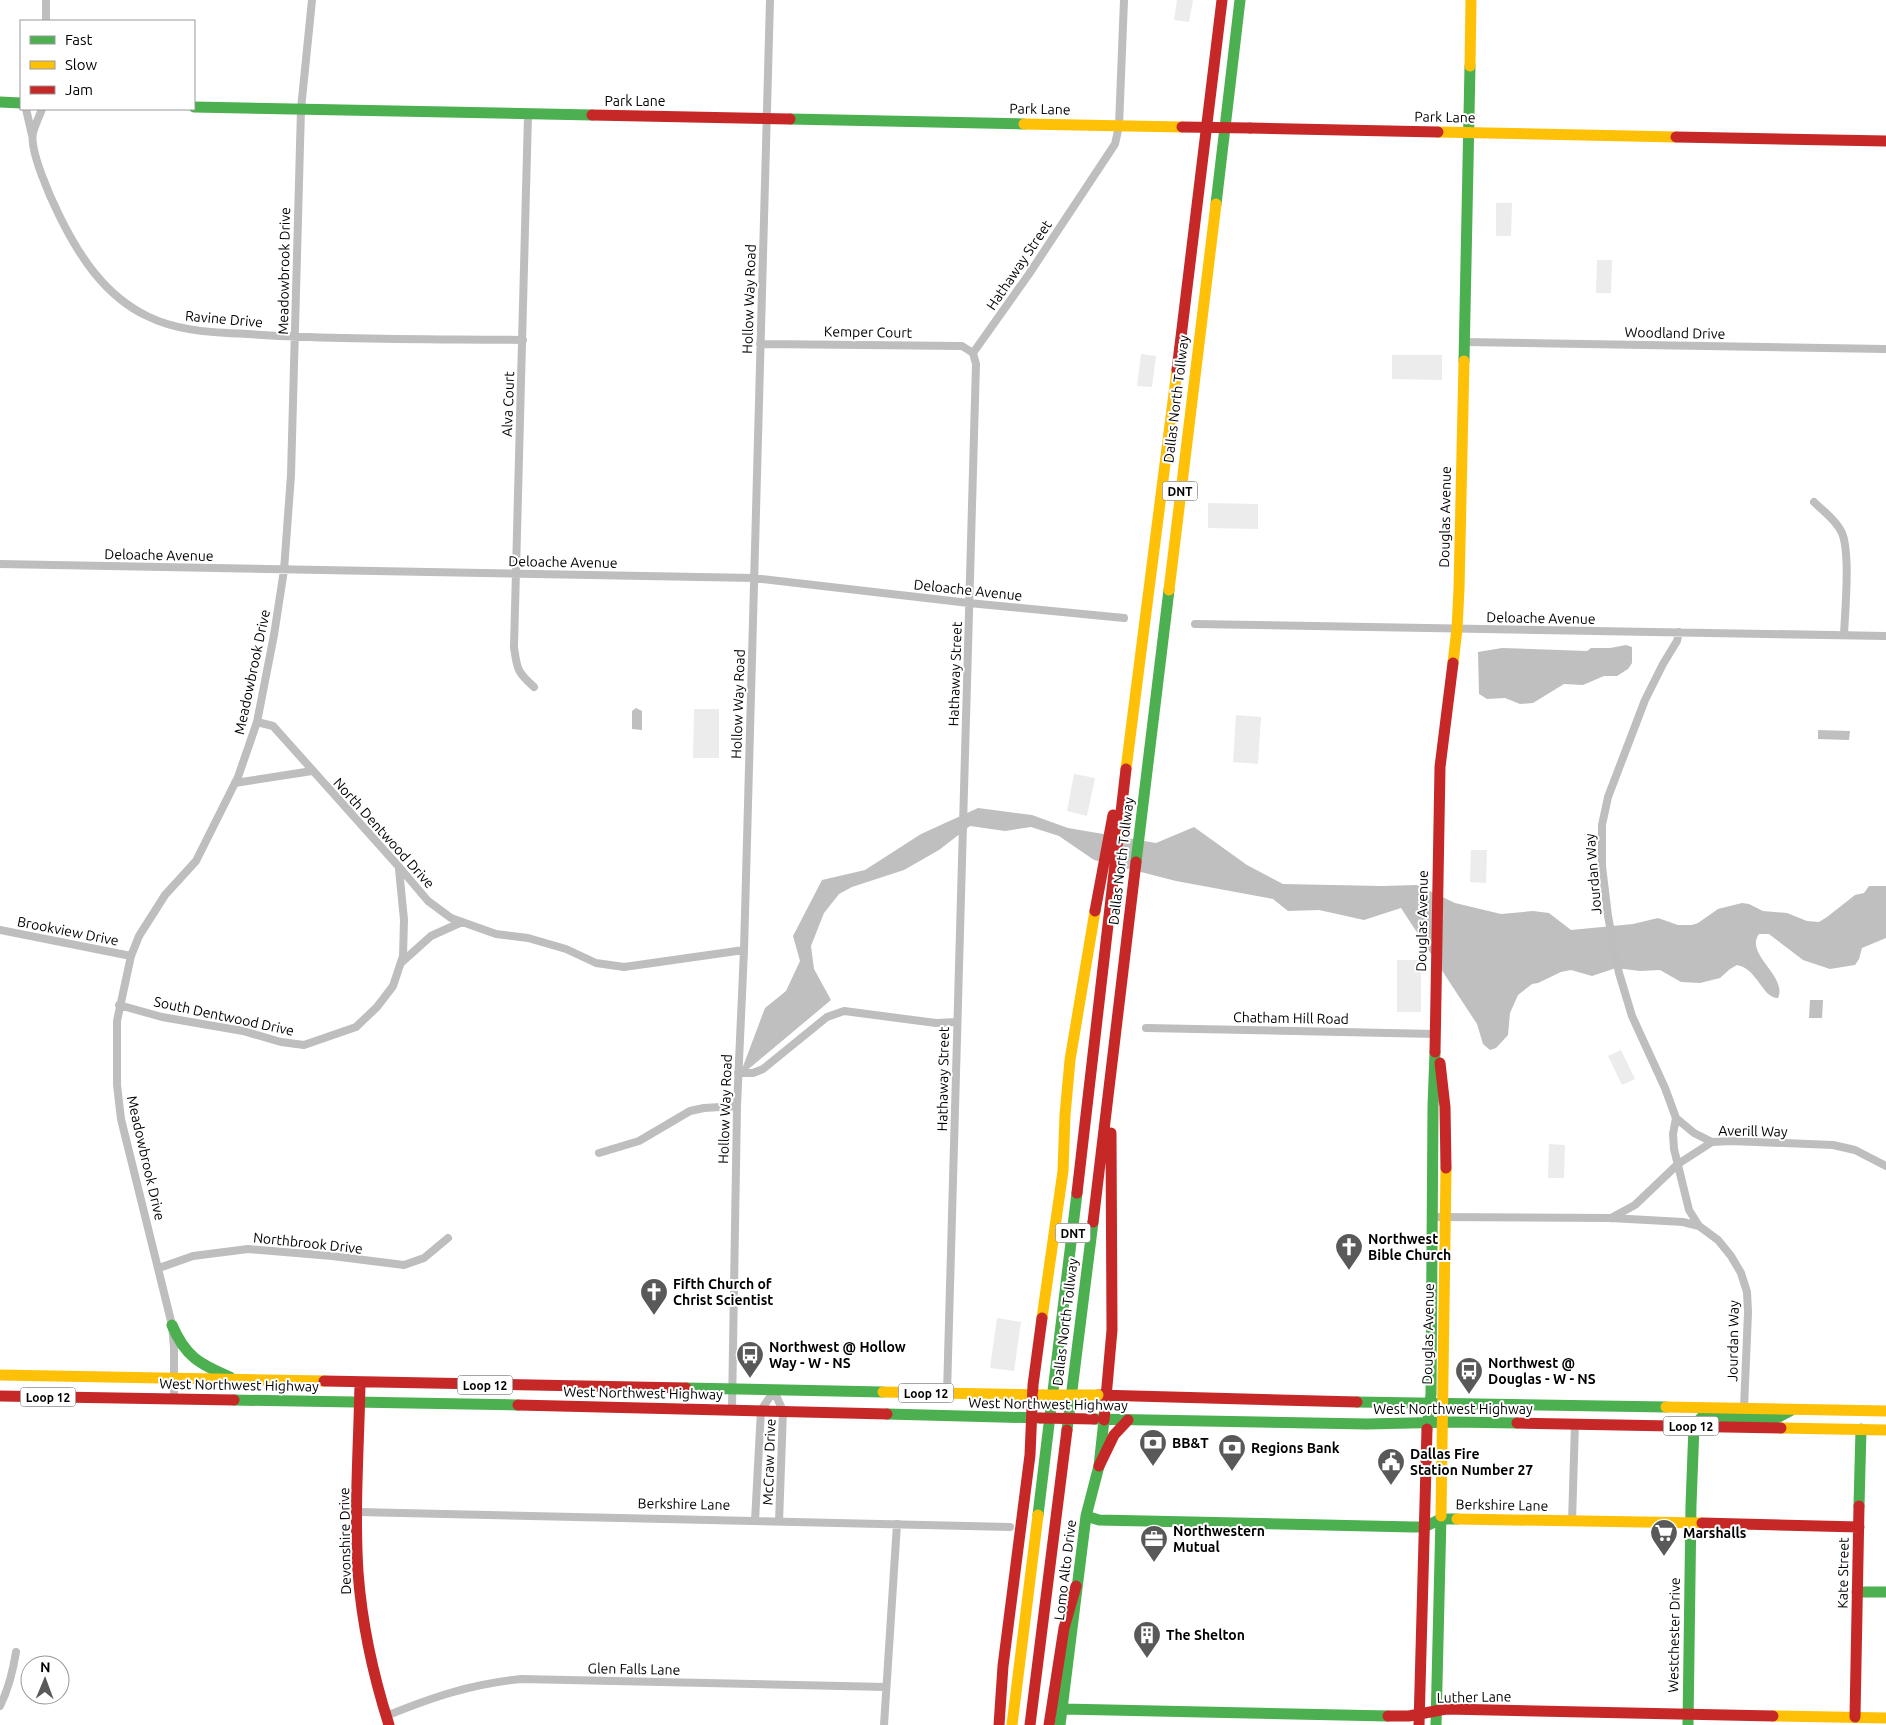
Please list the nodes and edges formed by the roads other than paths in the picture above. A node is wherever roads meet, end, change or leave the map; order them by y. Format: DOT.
graph roads {
  1 [pos="46,0"];
  2 [pos="312,0"];
  3 [pos="770,0"];
  4 [pos="1124,0"];
  5 [pos="1222,0"];
  6 [pos="1240,0"];
  7 [pos="1471,0"];
  8 [pos="46,20"];
  9 [pos="0,102"];
  10 [pos="20,103"];
  11 [pos="195,107"];
  12 [pos="301,109"];
  13 [pos="26,110"];
  14 [pos="42,110"];
  15 [pos="528,115"];
  16 [pos="766,118"];
  17 [pos="1119,126"];
  18 [pos="1469,132"];
  19 [pos="32,135"];
  20 [pos="1886,141"];
  21 [pos="295,337"];
  22 [pos="523,340"];
  23 [pos="1464,342"];
  24 [pos="760,344"];
  25 [pos="1886,349"];
  26 [pos="973,353"];
  27 [pos="1814,502"];
  28 [pos="0,564"];
  29 [pos="284,570"];
  30 [pos="515,574"];
  31 [pos="754,578"];
  32 [pos="969,603"];
  33 [pos="1124,618"];
  34 [pos="1195,624"];
  35 [pos="1457,630"];
  36 [pos="1679,632"];
  37 [pos="1844,635"];
  38 [pos="1886,636"];
  39 [pos="534,687"];
  40 [pos="257,722"];
  41 [pos="1130,741"];
  42 [pos="312,771"];
  43 [pos="235,783"];
  44 [pos="399,868"];
  45 [pos="462,922"];
  46 [pos="0,930"];
  47 [pos="744,950"];
  48 [pos="131,956"];
  49 [pos="400,964"];
  50 [pos="119,1005"];
  51 [pos="957,1022"];
  52 [pos="1146,1028"];
  53 [pos="1436,1034"];
  54 [pos="738,1073"];
  55 [pos="1110,1082"];
  56 [pos="737,1106"];
  57 [pos="1676,1118"];
  58 [pos="1433,1134"];
  59 [pos="1445,1134"];
  60 [pos="1712,1142"];
  61 [pos="599,1152"];
  62 [pos="1678,1164"];
  63 [pos="1886,1166"];
  64 [pos="1432,1217"];
  65 [pos="1445,1218"];
  66 [pos="1611,1218"];
  67 [pos="1699,1226"];
  68 [pos="448,1238"];
  69 [pos="159,1268"];
  70 [pos="172,1325"];
  71 [pos="0,1375"];
  72 [pos="174,1379"];
  73 [pos="237,1380"];
  74 [pos="360,1382"];
  75 [pos="732,1390"];
  76 [pos="774,1391"];
  77 [pos="948,1393"];
  78 [pos="1037,1394"];
  79 [pos="1103,1395"];
  80 [pos="0,1396"];
  81 [pos="174,1399"];
  82 [pos="1390,1402"];
  83 [pos="360,1403"];
  84 [pos="1430,1403"];
  85 [pos="1442,1403"];
  86 [pos="1744,1408"];
  87 [pos="732,1409"];
  88 [pos="1794,1409"];
  89 [pos="761,1410"];
  90 [pos="1886,1410"];
  91 [pos="783,1411"];
  92 [pos="1036,1418"];
  93 [pos="1099,1420"];
  94 [pos="1128,1420"];
  95 [pos="1390,1422"];
  96 [pos="1428,1423"];
  97 [pos="1443,1423"];
  98 [pos="1575,1424"];
  99 [pos="1694,1426"];
  100 [pos="1861,1429"];
  101 [pos="1886,1430"];
  102 [pos="1099,1466"];
  103 [pos="358,1512"];
  104 [pos="1086,1516"];
  105 [pos="1441,1519"];
  106 [pos="756,1521"];
  107 [pos="779,1522"];
  108 [pos="1572,1522"];
  109 [pos="1691,1522"];
  110 [pos="897,1524"];
  111 [pos="1010,1527"];
  112 [pos="1424,1527"];
  113 [pos="1859,1527"];
  114 [pos="1076,1586"];
  115 [pos="1422,1590"];
  116 [pos="1439,1591"];
  117 [pos="1858,1592"];
  118 [pos="1886,1592"];
  119 [pos="1422,1612"];
  120 [pos="1439,1613"];
  121 [pos="16,1652"];
  122 [pos="886,1687"];
  123 [pos="0,1706"];
  124 [pos="1063,1709"];
  125 [pos="1436,1711"];
  126 [pos="1855,1717"];
  127 [pos="1886,1718"];
  128 [pos="388,1720"];
  129 [pos="1419,1720"];
  130 [pos="1688,1720"];
  131 [pos="1873,1721"];
  132 [pos="884,1725"];
  133 [pos="999,1725"];
  134 [pos="1012,1725"];
  135 [pos="1030,1725"];
  136 [pos="1049,1725"];
  137 [pos="1060,1725"];
  138 [pos="1436,1725"];
  1 -- 8 [label="street"];
  2 -- 12 [label="street, Meadowbrook Drive"];
  3 -- 16 [label="street, Hollow Way Road"];
  4 -- 17 [label="street, Hathaway Street"];
  5 -- 41 [label="main road, Dallas North Tollway / DNT"];
  6 -- 55 [label="main road, Dallas North Tollway / DNT"];
  7 -- 18 [label="main road, Douglas Avenue"];
  9 -- 10 [label="main road"];
  11 -- 12 [label="main road, Park Lane"];
  12 -- 15 [label="main road, Park Lane"];
  12 -- 21 [label="street, Meadowbrook Drive"];
  13 -- 19 [label="street, Ravine Drive"];
  14 -- 19 [label="street"];
  15 -- 16 [label="main road, Park Lane"];
  15 -- 22 [label="street, Alva Court"];
  16 -- 17 [label="main road, Park Lane"];
  16 -- 24 [label="street, Hollow Way Road"];
  17 -- 18 [label="main road, Park Lane, bridge"];
  17 -- 26 [label="street, Hathaway Street"];
  18 -- 20 [label="main road, Park Lane"];
  18 -- 23 [label="main road, Douglas Avenue"];
  19 -- 21 [label="street, Ravine Drive"];
  21 -- 22 [label="street, Ravine Drive"];
  21 -- 29 [label="street, Meadowbrook Drive"];
  22 -- 30 [label="street, Alva Court"];
  23 -- 25 [label="street, Woodland Drive"];
  23 -- 35 [label="main road, Douglas Avenue"];
  24 -- 26 [label="street, Kemper Court"];
  24 -- 31 [label="street, Hollow Way Road"];
  26 -- 32 [label="street, Hathaway Street"];
  27 -- 37 [label="street"];
  28 -- 29 [label="street, Deloache Avenue"];
  29 -- 30 [label="street, Deloache Avenue"];
  29 -- 40 [label="street, Meadowbrook Drive"];
  30 -- 31 [label="street, Deloache Avenue"];
  30 -- 39 [label="street, Alva Court"];
  31 -- 32 [label="street, Deloache Avenue"];
  31 -- 47 [label="street, Hollow Way Road"];
  32 -- 33 [label="street, Deloache Avenue"];
  32 -- 51 [label="street, Hathaway Street"];
  34 -- 35 [label="street, Deloache Avenue"];
  35 -- 36 [label="street, Deloache Avenue"];
  35 -- 53 [label="main road, Douglas Avenue"];
  36 -- 37 [label="street, Deloache Avenue"];
  36 -- 57 [label="street, Jourdan Way"];
  37 -- 38 [label="street, Deloache Avenue"];
  40 -- 42 [label="street, North Dentwood Drive"];
  40 -- 43 [label="street, Meadowbrook Drive"];
  41 -- 78 [label="main road"];
  41 -- 134 [label="main road, Dallas North Tollway / DNT"];
  42 -- 43 [label="street"];
  42 -- 44 [label="street, North Dentwood Drive"];
  43 -- 48 [label="street, Meadowbrook Drive"];
  44 -- 45 [label="street, North Dentwood Drive"];
  44 -- 49 [label="street, South Dentwood Drive"];
  45 -- 47 [label="street, North Dentwood Drive"];
  45 -- 49 [label="street"];
  46 -- 48 [label="street, Brookview Drive"];
  47 -- 54 [label="street, Hollow Way Road"];
  48 -- 50 [label="street, Meadowbrook Drive"];
  49 -- 50 [label="street, South Dentwood Drive"];
  50 -- 69 [label="street, Meadowbrook Drive"];
  51 -- 54 [label="street"];
  51 -- 77 [label="street, Hathaway Street"];
  52 -- 53 [label="street, Chatham Hill Road"];
  53 -- 58 [label="main road, Douglas Avenue"];
  53 -- 59 [label="main road, Douglas Avenue"];
  54 -- 56 [label="street, Hollow Way Road"];
  55 -- 79 [label="main road, Lomo Alto Drive"];
  55 -- 135 [label="main road, Dallas North Tollway / DNT"];
  56 -- 61 [label="street"];
  56 -- 75 [label="street, Hollow Way Road"];
  57 -- 60 [label="street"];
  57 -- 62 [label="street, Jourdan Way"];
  58 -- 59 [label="main road"];
  58 -- 64 [label="main road, Douglas Avenue"];
  59 -- 65 [label="main road, Douglas Avenue"];
  60 -- 62 [label="street, Averill Way"];
  60 -- 63 [label="street, Averill Way"];
  62 -- 66 [label="street, Averill Way"];
  62 -- 67 [label="street, Jourdan Way"];
  64 -- 65 [label="street, Averill Way"];
  64 -- 84 [label="main road, Douglas Avenue"];
  65 -- 66 [label="street, Averill Way"];
  65 -- 85 [label="main road, Douglas Avenue"];
  66 -- 67 [label="street, Averill Way"];
  67 -- 86 [label="street, Jourdan Way"];
  68 -- 69 [label="street, Northbrook Drive"];
  69 -- 70 [label="street, Meadowbrook Drive"];
  70 -- 72 [label="street, Meadowbrook Drive"];
  70 -- 73 [label="main road"];
  71 -- 72 [label="main road, West Northwest Highway / Loop 12"];
  72 -- 73 [label="main road, West Northwest Highway / Loop 12"];
  72 -- 81 [label="street, Meadowbrook Drive"];
  73 -- 74 [label="main road, West Northwest Highway / Loop 12"];
  74 -- 75 [label="main road, West Northwest Highway / Loop 12"];
  74 -- 83 [label="main road, Devonshire Drive"];
  75 -- 76 [label="main road, West Northwest Highway / Loop 12"];
  75 -- 87 [label="street, Hollow Way Road"];
  76 -- 77 [label="main road, West Northwest Highway / Loop 12"];
  76 -- 89 [label="street, McCraw Drive"];
  76 -- 91 [label="street, McCraw Drive"];
  77 -- 78 [label="main road, West Northwest Highway / Loop 12"];
  78 -- 79 [label="main road, West Northwest Highway / Loop 12, bridge"];
  78 -- 92 [label="main road"];
  79 -- 82 [label="main road, West Northwest Highway / Loop 12"];
  79 -- 93 [label="main road, Lomo Alto Drive"];
  80 -- 81 [label="main road, West Northwest Highway / Loop 12"];
  81 -- 83 [label="main road, West Northwest Highway / Loop 12"];
  82 -- 84 [label="main road, West Northwest Highway / Loop 12"];
  82 -- 95 [label="main road"];
  83 -- 87 [label="main road, West Northwest Highway / Loop 12"];
  83 -- 103 [label="main road, Devonshire Drive"];
  84 -- 85 [label="main road, West Northwest Highway / Loop 12"];
  84 -- 96 [label="main road, Douglas Avenue"];
  85 -- 86 [label="main road, West Northwest Highway / Loop 12"];
  85 -- 97 [label="main road, Douglas Avenue"];
  86 -- 88 [label="main road, West Northwest Highway / Loop 12"];
  87 -- 89 [label="main road, West Northwest Highway / Loop 12"];
  88 -- 90 [label="main road, West Northwest Highway / Loop 12"];
  88 -- 99 [label="main road"];
  89 -- 91 [label="main road, West Northwest Highway / Loop 12"];
  89 -- 106 [label="street, McCraw Drive"];
  91 -- 92 [label="main road, West Northwest Highway / Loop 12"];
  91 -- 107 [label="street, McCraw Drive"];
  92 -- 93 [label="main road, West Northwest Highway / Loop 12, bridge"];
  92 -- 133 [label="main road"];
  93 -- 94 [label="main road, West Northwest Highway / Loop 12"];
  93 -- 102 [label="main road, Lomo Alto Drive"];
  94 -- 95 [label="main road, West Northwest Highway / Loop 12"];
  94 -- 102 [label="main road"];
  95 -- 96 [label="main road, West Northwest Highway / Loop 12"];
  96 -- 97 [label="main road, West Northwest Highway / Loop 12"];
  96 -- 112 [label="main road, Douglas Avenue"];
  97 -- 98 [label="main road, West Northwest Highway / Loop 12"];
  97 -- 105 [label="main road, Douglas Avenue"];
  98 -- 99 [label="main road, West Northwest Highway / Loop 12"];
  98 -- 108 [label="street"];
  99 -- 100 [label="main road, West Northwest Highway / Loop 12"];
  99 -- 109 [label="main road, Westchester Drive"];
  100 -- 101 [label="main road, West Northwest Highway / Loop 12"];
  100 -- 113 [label="main road, Kate Street"];
  102 -- 104 [label="main road, Lomo Alto Drive"];
  103 -- 106 [label="street, Berkshire Lane"];
  103 -- 128 [label="main road, Devonshire Drive"];
  104 -- 112 [label="main road, Berkshire Lane"];
  104 -- 114 [label="main road, Lomo Alto Drive"];
  105 -- 108 [label="main road, Berkshire Lane"];
  105 -- 112 [label="main road, Berkshire Lane"];
  105 -- 116 [label="main road, Douglas Avenue"];
  106 -- 107 [label="street, Berkshire Lane"];
  107 -- 110 [label="street, Berkshire Lane"];
  108 -- 109 [label="main road, Berkshire Lane"];
  109 -- 113 [label="main road, Berkshire Lane"];
  109 -- 130 [label="main road, Westchester Drive"];
  110 -- 111 [label="street, Berkshire Lane"];
  110 -- 122 [label="street"];
  112 -- 115 [label="main road, Douglas Avenue"];
  113 -- 117 [label="main road, Kate Street"];
  114 -- 124 [label="main road, Lomo Alto Drive"];
  114 -- 136 [label="main road"];
  115 -- 116 [label="main road"];
  115 -- 119 [label="main road, Douglas Avenue"];
  116 -- 120 [label="main road, Douglas Avenue"];
  117 -- 118 [label="main road"];
  117 -- 126 [label="main road, Kate Street"];
  119 -- 120 [label="main road"];
  119 -- 129 [label="main road, Douglas Avenue"];
  120 -- 125 [label="main road, Douglas Avenue"];
  121 -- 123 [label="street"];
  122 -- 128 [label="street, Glen Falls Lane"];
  122 -- 132 [label="street"];
  124 -- 129 [label="main road, Luther Lane"];
  124 -- 137 [label="main road, Lomo Alto Drive"];
  125 -- 129 [label="main road, Luther Lane"];
  125 -- 130 [label="main road, Luther Lane"];
  125 -- 138 [label="main road, Douglas Avenue"];
  126 -- 130 [label="main road, Luther Lane"];
  126 -- 131 [label="main road, Luther Lane"];
  127 -- 131 [label="main road, Luther Lane"];
}
